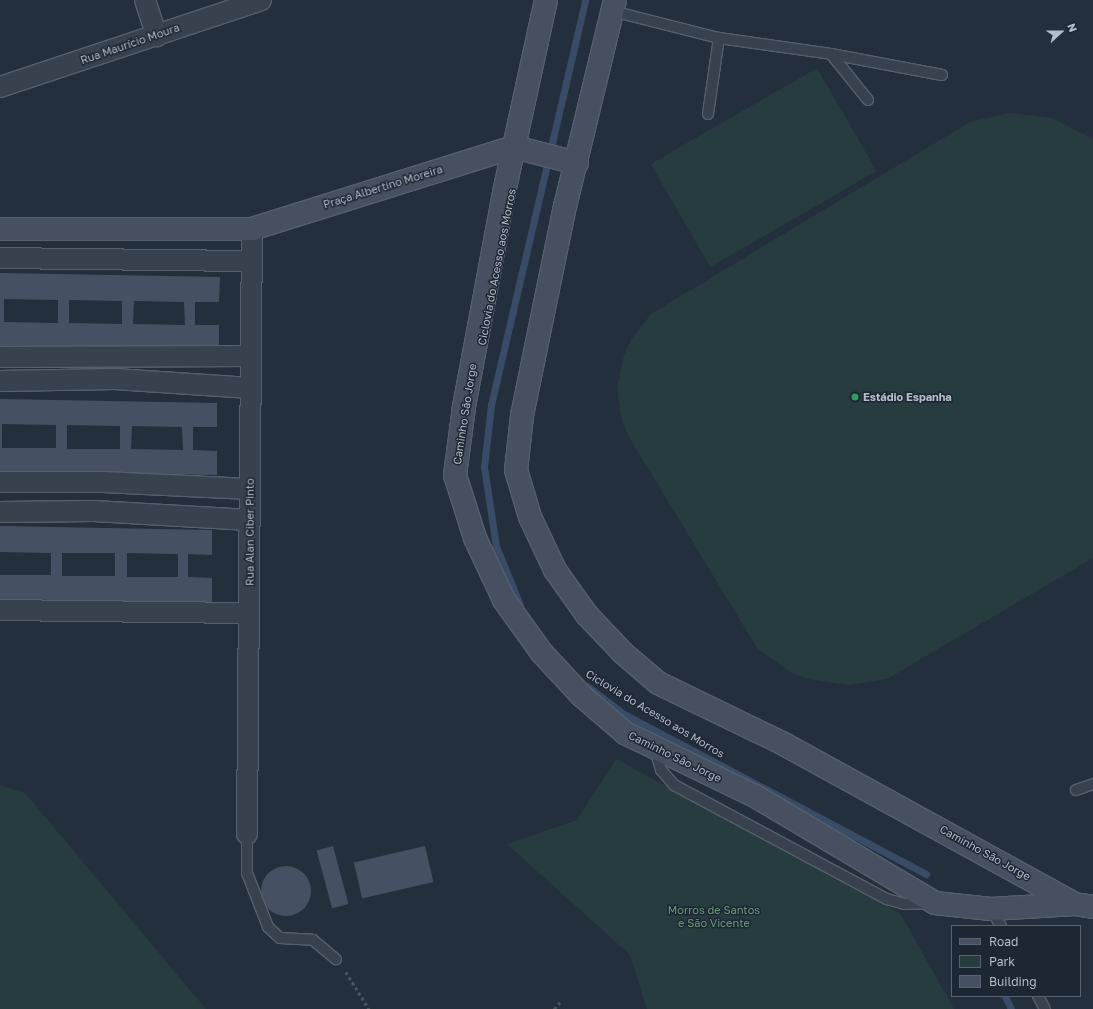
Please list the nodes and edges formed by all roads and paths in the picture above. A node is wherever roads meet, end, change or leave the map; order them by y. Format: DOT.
graph roads {
  1 [pos="145,0"];
  2 [pos="261,0"];
  3 [pos="546,0"];
  4 [pos="613,6"];
  5 [pos="157,36"];
  6 [pos="719,38"];
  7 [pos="831,54"];
  8 [pos="942,75"];
  9 [pos="0,86"];
  10 [pos="868,100"];
  11 [pos="708,114"];
  12 [pos="514,147"];
  13 [pos="574,162"];
  14 [pos="0,229"];
  15 [pos="252,229"];
  16 [pos="0,258"];
  17 [pos="252,261"];
  18 [pos="251,356"];
  19 [pos="0,357"];
  20 [pos="0,381"];
  21 [pos="251,388"];
  22 [pos="0,482"];
  23 [pos="250,489"];
  24 [pos="0,512"];
  25 [pos="250,520"];
  26 [pos="0,610"];
  27 [pos="249,613"];
  28 [pos="655,747"];
  29 [pos="1093,784"];
  30 [pos="1076,790"];
  31 [pos="247,834"];
  32 [pos="935,903"];
  33 [pos="1084,906"];
  34 [pos="996,917"];
  35 [pos="336,958"];
  36 [pos="1039,997"];
  37 [pos="561,1001"];
  38 [pos="369,1009"];
  39 [pos="554,1009"];
  40 [pos="1045,1009"];
  1 -- 5 [label="street"];
  2 -- 5 [label="street, Rua Maurício Moura"];
  3 -- 12 [label="street, Caminho São Jorge"];
  4 -- 6 [label="lane"];
  4 -- 13 [label="street, Caminho São Jorge"];
  5 -- 9 [label="street, Rua Maurício Moura"];
  6 -- 7 [label="lane"];
  6 -- 11 [label="lane"];
  7 -- 8 [label="lane"];
  7 -- 10 [label="lane"];
  12 -- 13 [label="street"];
  12 -- 15 [label="street, Praça Albertino Moreira"];
  12 -- 28 [label="street, Caminho São Jorge"];
  13 -- 33 [label="street, Caminho São Jorge"];
  14 -- 15 [label="street, Praça Albertino Moreira"];
  15 -- 17 [label="street, Rua Alan Ciber Pinto"];
  16 -- 17 [label="street"];
  17 -- 18 [label="street, Rua Alan Ciber Pinto"];
  18 -- 19 [label="street"];
  18 -- 21 [label="street, Rua Alan Ciber Pinto"];
  20 -- 21 [label="street"];
  21 -- 23 [label="street, Rua Alan Ciber Pinto"];
  22 -- 23 [label="street"];
  23 -- 25 [label="street, Rua Alan Ciber Pinto"];
  24 -- 25 [label="street"];
  25 -- 27 [label="street, Rua Alan Ciber Pinto"];
  26 -- 27 [label="street"];
  27 -- 31 [label="street, Rua Alan Ciber Pinto"];
  28 -- 32 [label="street, Caminho São Jorge"];
  28 -- 32 [label="lane"];
  29 -- 30 [label="lane"];
  31 -- 35 [label="lane"];
  32 -- 34 [label="street, Caminho São Jorge"];
  33 -- 34 [label="street, Caminho São Jorge"];
  35 -- 38 [label="path"];
  36 -- 40 [label="lane"];
  37 -- 39 [label="path"];
}
